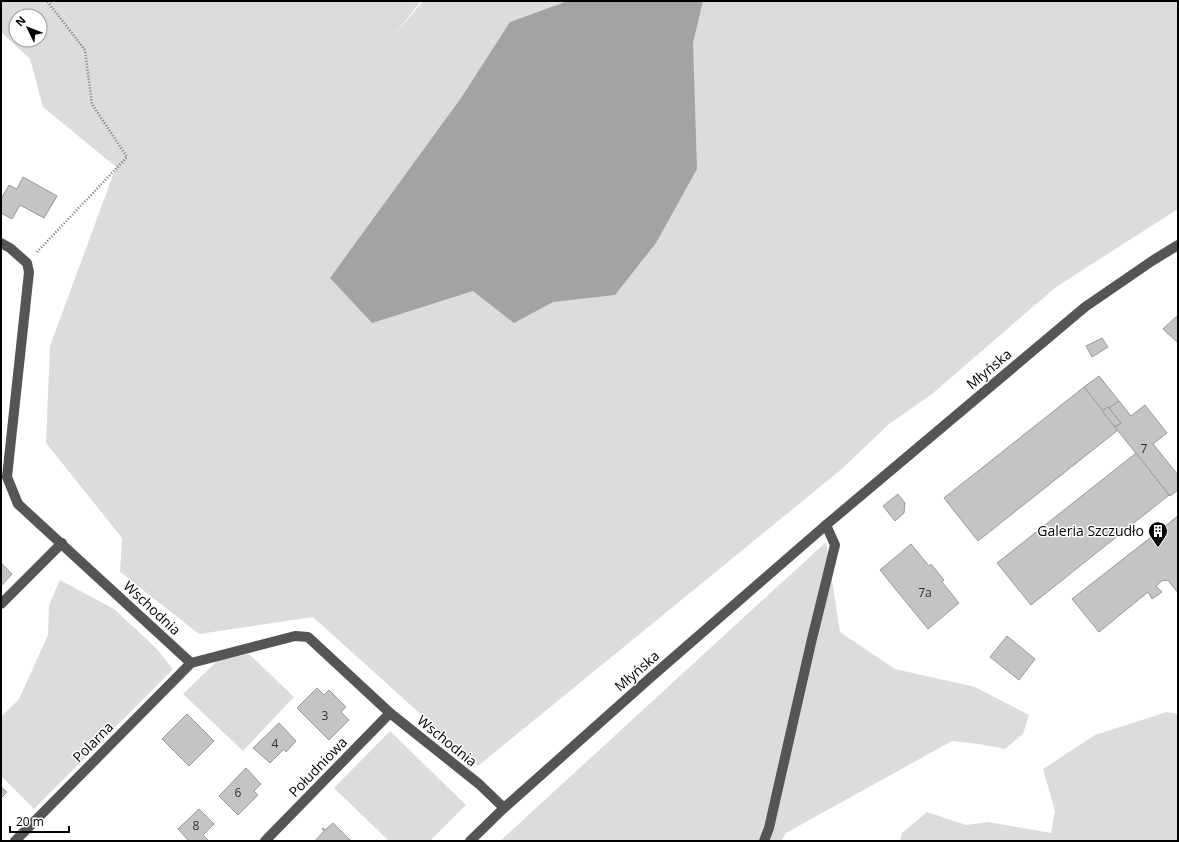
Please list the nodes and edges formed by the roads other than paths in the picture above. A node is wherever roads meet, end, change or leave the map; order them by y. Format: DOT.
graph roads {
  1 [pos="1,243"];
  2 [pos="1178,245"];
  3 [pos="826,524"];
  4 [pos="62,544"];
  5 [pos="1,604"];
  6 [pos="191,663"];
  7 [pos="390,713"];
  8 [pos="504,808"];
  9 [pos="15,841"];
  10 [pos="265,841"];
  11 [pos="470,841"];
  12 [pos="764,841"];
  1 -- 4 [label="street, Wschodnia"];
  2 -- 3 [label="street, Młyńska"];
  3 -- 8 [label="street, Młyńska"];
  3 -- 12 [label="street"];
  4 -- 5 [label="street"];
  4 -- 6 [label="street, Wschodnia"];
  6 -- 7 [label="street, Wschodnia"];
  6 -- 9 [label="street, Polarna"];
  7 -- 8 [label="street, Wschodnia"];
  7 -- 10 [label="street, Południowa"];
  8 -- 11 [label="street, Młyńska"];
}
